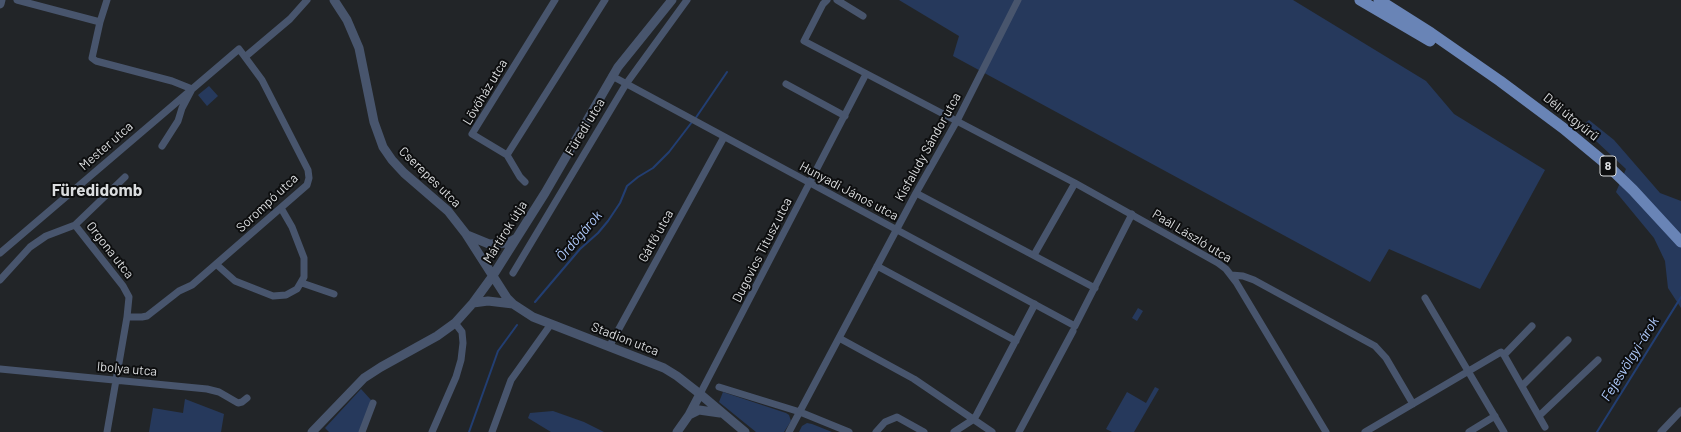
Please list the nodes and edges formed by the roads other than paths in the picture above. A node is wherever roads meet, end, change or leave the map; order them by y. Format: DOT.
graph roads {
  1 [pos="1,0"];
  2 [pos="17,0"];
  3 [pos="107,0"];
  4 [pos="307,0"];
  5 [pos="334,0"];
  6 [pos="555,0"];
  7 [pos="605,0"];
  8 [pos="672,0"];
  9 [pos="687,0"];
  10 [pos="827,0"];
  11 [pos="837,0"];
  12 [pos="1018,0"];
  13 [pos="1360,0"];
  14 [pos="1379,0"];
  15 [pos="0,4"];
  16 [pos="863,16"];
  17 [pos="100,22"];
  18 [pos="246,57"];
  19 [pos="866,74"];
  20 [pos="612,76"];
  21 [pos="626,84"];
  22 [pos="786,84"];
  23 [pos="192,88"];
  24 [pos="1526,100"];
  25 [pos="845,116"];
  26 [pos="957,122"];
  27 [pos="724,137"];
  28 [pos="162,146"];
  29 [pos="507,155"];
  30 [pos="125,177"];
  31 [pos="526,182"];
  32 [pos="810,183"];
  33 [pos="1074,183"];
  34 [pos="916,193"];
  35 [pos="281,208"];
  36 [pos="1132,214"];
  37 [pos="75,225"];
  38 [pos="897,230"];
  39 [pos="466,234"];
  40 [pos="516,238"];
  41 [pos="1681,242"];
  42 [pos="0,253"];
  43 [pos="1034,255"];
  44 [pos="216,264"];
  45 [pos="877,266"];
  46 [pos="513,273"];
  47 [pos="1232,275"];
  48 [pos="492,277"];
  49 [pos="0,280"];
  50 [pos="302,283"];
  51 [pos="1095,288"];
  52 [pos="334,294"];
  53 [pos="1425,298"];
  54 [pos="473,304"];
  55 [pos="513,304"];
  56 [pos="1035,304"];
  57 [pos="127,317"];
  58 [pos="455,323"];
  59 [pos="551,324"];
  60 [pos="1532,326"];
  61 [pos="1074,328"];
  62 [pos="839,338"];
  63 [pos="1568,340"];
  64 [pos="1016,342"];
  65 [pos="609,347"];
  66 [pos="1503,353"];
  67 [pos="1598,360"];
  68 [pos="0,369"];
  69 [pos="1469,371"];
  70 [pos="115,380"];
  71 [pos="1522,386"];
  72 [pos="719,387"];
  73 [pos="700,394"];
  74 [pos="247,398"];
  75 [pos="373,403"];
  76 [pos="1413,404"];
  77 [pos="1681,411"];
  78 [pos="800,412"];
  79 [pos="689,415"];
  80 [pos="724,415"];
  81 [pos="1495,416"];
  82 [pos="1539,416"];
  83 [pos="974,419"];
  84 [pos="1545,427"];
  85 [pos="107,432"];
  86 [pos="312,432"];
  87 [pos="362,432"];
  88 [pos="432,432"];
  89 [pos="492,432"];
  90 [pos="677,432"];
  91 [pos="745,432"];
  92 [pos="789,432"];
  93 [pos="849,432"];
  94 [pos="876,432"];
  95 [pos="924,432"];
  96 [pos="954,432"];
  97 [pos="992,432"];
  98 [pos="1019,432"];
  99 [pos="1326,432"];
  100 [pos="1365,432"];
  101 [pos="1469,432"];
  102 [pos="1504,432"];
  103 [pos="1661,432"];
  1 -- 15 [label="street"];
  2 -- 17 [label="street"];
  3 -- 17 [label="street"];
  4 -- 18 [label="street"];
  5 -- 39 [label="street, Cserepes utca"];
  6 -- 29 [label="street, Lövőház utca"];
  7 -- 29 [label="street"];
  8 -- 20 [label="street, Mártírok útja"];
  9 -- 21 [label="street, Füredi utca"];
  10 -- 19 [label="street"];
  11 -- 16 [label="street"];
  12 -- 26 [label="street, Kisfaludy Sándor utca"];
  13 -- 24 [label="main road, Déli útgyűrű / 8"];
  14 -- 24 [label="main road, Déli útgyűrű / 8"];
  17 -- 23 [label="street"];
  18 -- 23 [label="street, Mester utca"];
  18 -- 35 [label="street, Sorompó utca"];
  19 -- 25 [label="street, Dugovics Titusz utca"];
  19 -- 26 [label="street"];
  20 -- 21 [label="street, Hunyadi János utca"];
  20 -- 40 [label="street, Mártírok útja"];
  21 -- 27 [label="street, Hunyadi János utca"];
  21 -- 46 [label="street, Füredi utca"];
  22 -- 25 [label="street"];
  23 -- 28 [label="street, Mester utca"];
  23 -- 42 [label="street, Mester utca"];
  24 -- 41 [label="main road, Déli útgyűrű / 8"];
  25 -- 32 [label="street, Dugovics Titusz utca"];
  26 -- 33 [label="street, Paál László utca"];
  26 -- 34 [label="street, Kisfaludy Sándor utca"];
  27 -- 32 [label="street, Hunyadi János utca"];
  27 -- 65 [label="street, Gátfő utca"];
  29 -- 31 [label="street, Lövőház utca"];
  30 -- 37 [label="street"];
  32 -- 38 [label="street, Hunyadi János utca"];
  32 -- 73 [label="street, Dugovics Titusz utca"];
  33 -- 36 [label="street, Paál László utca"];
  33 -- 43 [label="street"];
  34 -- 38 [label="street, Kisfaludy Sándor utca"];
  34 -- 43 [label="street"];
  35 -- 44 [label="street, Sorompó utca"];
  35 -- 50 [label="street"];
  36 -- 47 [label="street, Paál László utca"];
  36 -- 51 [label="street"];
  37 -- 49 [label="street"];
  37 -- 57 [label="street, Orgona utca"];
  38 -- 45 [label="street, Kisfaludy Sándor utca"];
  38 -- 56 [label="street, Hunyadi János utca"];
  39 -- 40 [label="street"];
  39 -- 48 [label="street, Cserepes utca"];
  40 -- 48 [label="street, Mártírok útja"];
  43 -- 51 [label="street"];
  44 -- 50 [label="street"];
  44 -- 57 [label="street, Sorompó utca"];
  45 -- 62 [label="street, Kisfaludy Sándor utca"];
  45 -- 64 [label="street"];
  47 -- 76 [label="street, Paál László utca"];
  47 -- 99 [label="street"];
  48 -- 54 [label="street, Mártírok útja"];
  48 -- 55 [label="street, Stadion utca"];
  50 -- 52 [label="street"];
  51 -- 61 [label="street"];
  53 -- 69 [label="street"];
  54 -- 55 [label="street"];
  54 -- 58 [label="street, Mártírok útja"];
  55 -- 59 [label="street, Stadion utca"];
  56 -- 61 [label="street, Hunyadi János utca"];
  56 -- 64 [label="street"];
  57 -- 70 [label="street, Orgona utca"];
  58 -- 86 [label="street, Mártírok útja"];
  58 -- 88 [label="street"];
  59 -- 65 [label="street, Stadion utca"];
  59 -- 89 [label="street"];
  60 -- 66 [label="street"];
  61 -- 98 [label="street"];
  62 -- 78 [label="street, Kisfaludy Sándor utca"];
  62 -- 83 [label="street"];
  63 -- 71 [label="street"];
  64 -- 83 [label="street"];
  65 -- 73 [label="street, Stadion utca"];
  66 -- 69 [label="street"];
  66 -- 71 [label="street"];
  67 -- 82 [label="street"];
  68 -- 70 [label="street, Ibolya utca"];
  69 -- 76 [label="street"];
  69 -- 81 [label="street"];
  70 -- 74 [label="street, Ibolya utca"];
  70 -- 85 [label="street, Orgona utca"];
  71 -- 82 [label="street"];
  72 -- 78 [label="street"];
  73 -- 79 [label="street"];
  73 -- 80 [label="street, Stadion utca"];
  75 -- 87 [label="street"];
  76 -- 100 [label="street"];
  77 -- 103 [label="street"];
  78 -- 92 [label="street, Kisfaludy Sándor utca"];
  78 -- 93 [label="street"];
  79 -- 80 [label="street"];
  79 -- 90 [label="street"];
  80 -- 91 [label="street, Stadion utca"];
  81 -- 101 [label="street"];
  81 -- 102 [label="street"];
  82 -- 84 [label="street"];
  83 -- 96 [label="street"];
  83 -- 97 [label="street"];
  94 -- 95 [label="street"];
}
